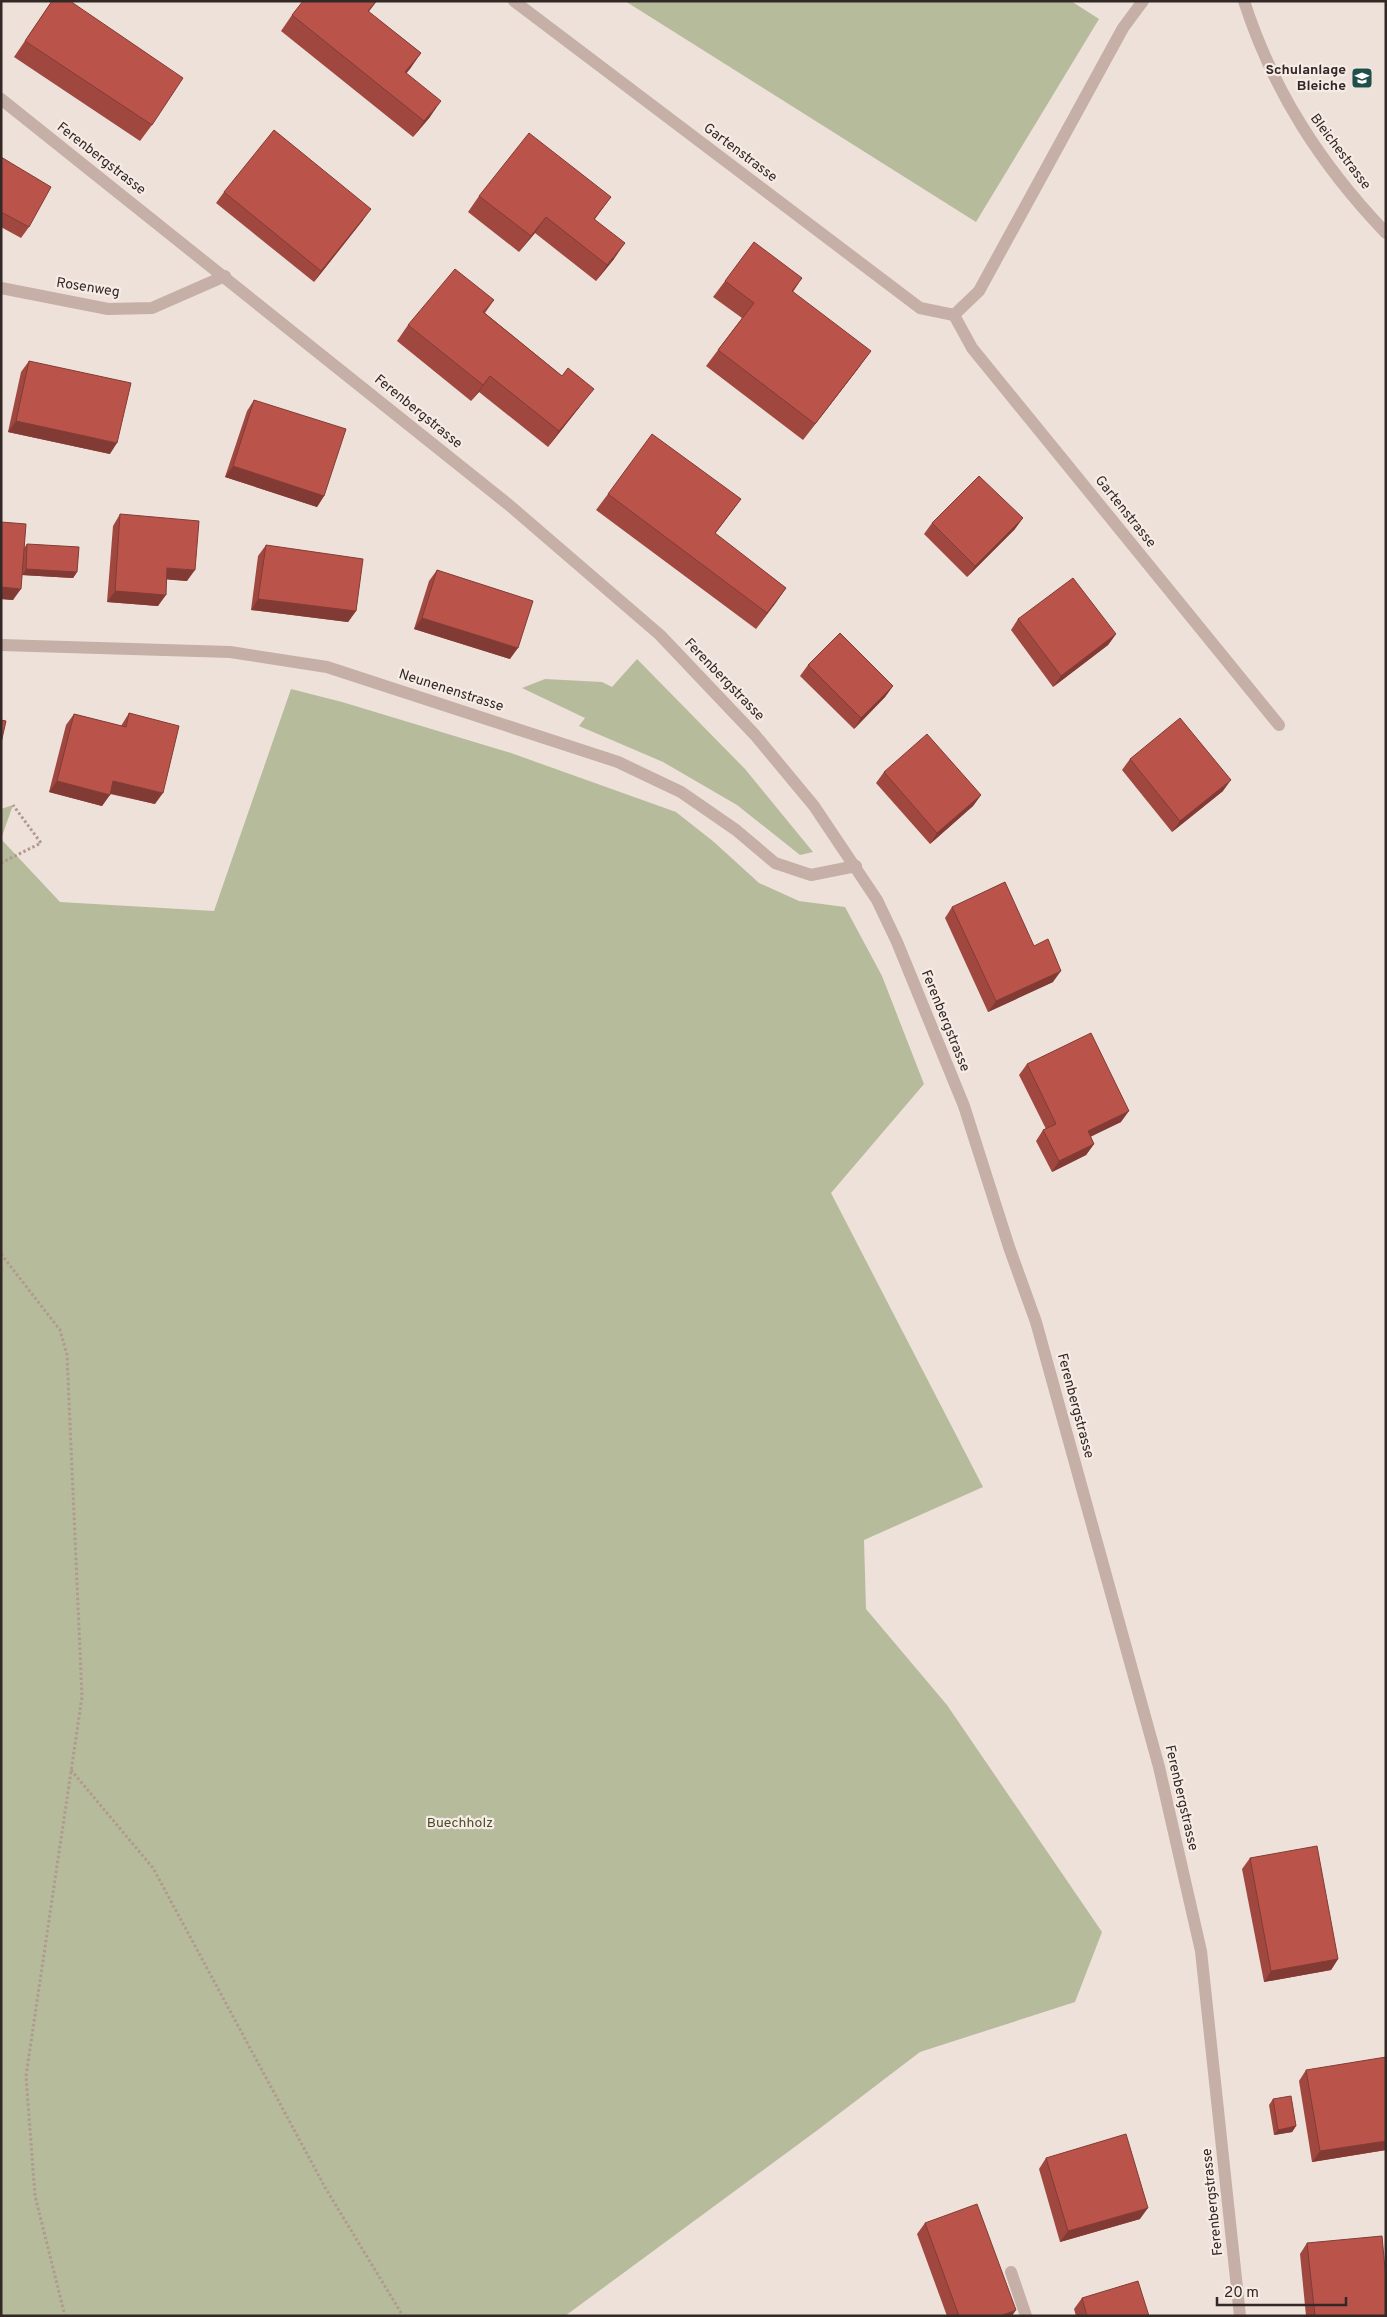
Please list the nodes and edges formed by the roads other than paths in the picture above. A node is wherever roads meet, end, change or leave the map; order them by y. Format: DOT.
graph roads {
  1 [pos="514,1"];
  2 [pos="1144,1"];
  3 [pos="1244,1"];
  4 [pos="1,99"];
  5 [pos="1386,233"];
  6 [pos="225,276"];
  7 [pos="1,288"];
  8 [pos="954,315"];
  9 [pos="1,645"];
  10 [pos="1279,725"];
  11 [pos="856,866"];
  12 [pos="1012,2272"];
  13 [pos="1026,2316"];
  14 [pos="1240,2316"];
  1 -- 8 [label="street, Gartenstrasse"];
  2 -- 8 [label="street"];
  3 -- 5 [label="street, Bleichestrasse"];
  4 -- 6 [label="street, Ferenbergstrasse"];
  6 -- 7 [label="street, Rosenweg"];
  6 -- 11 [label="street, Ferenbergstrasse"];
  8 -- 10 [label="street, Gartenstrasse"];
  9 -- 11 [label="street, Neunenenstrasse"];
  11 -- 14 [label="street, Ferenbergstrasse"];
  12 -- 13 [label="street"];
}
